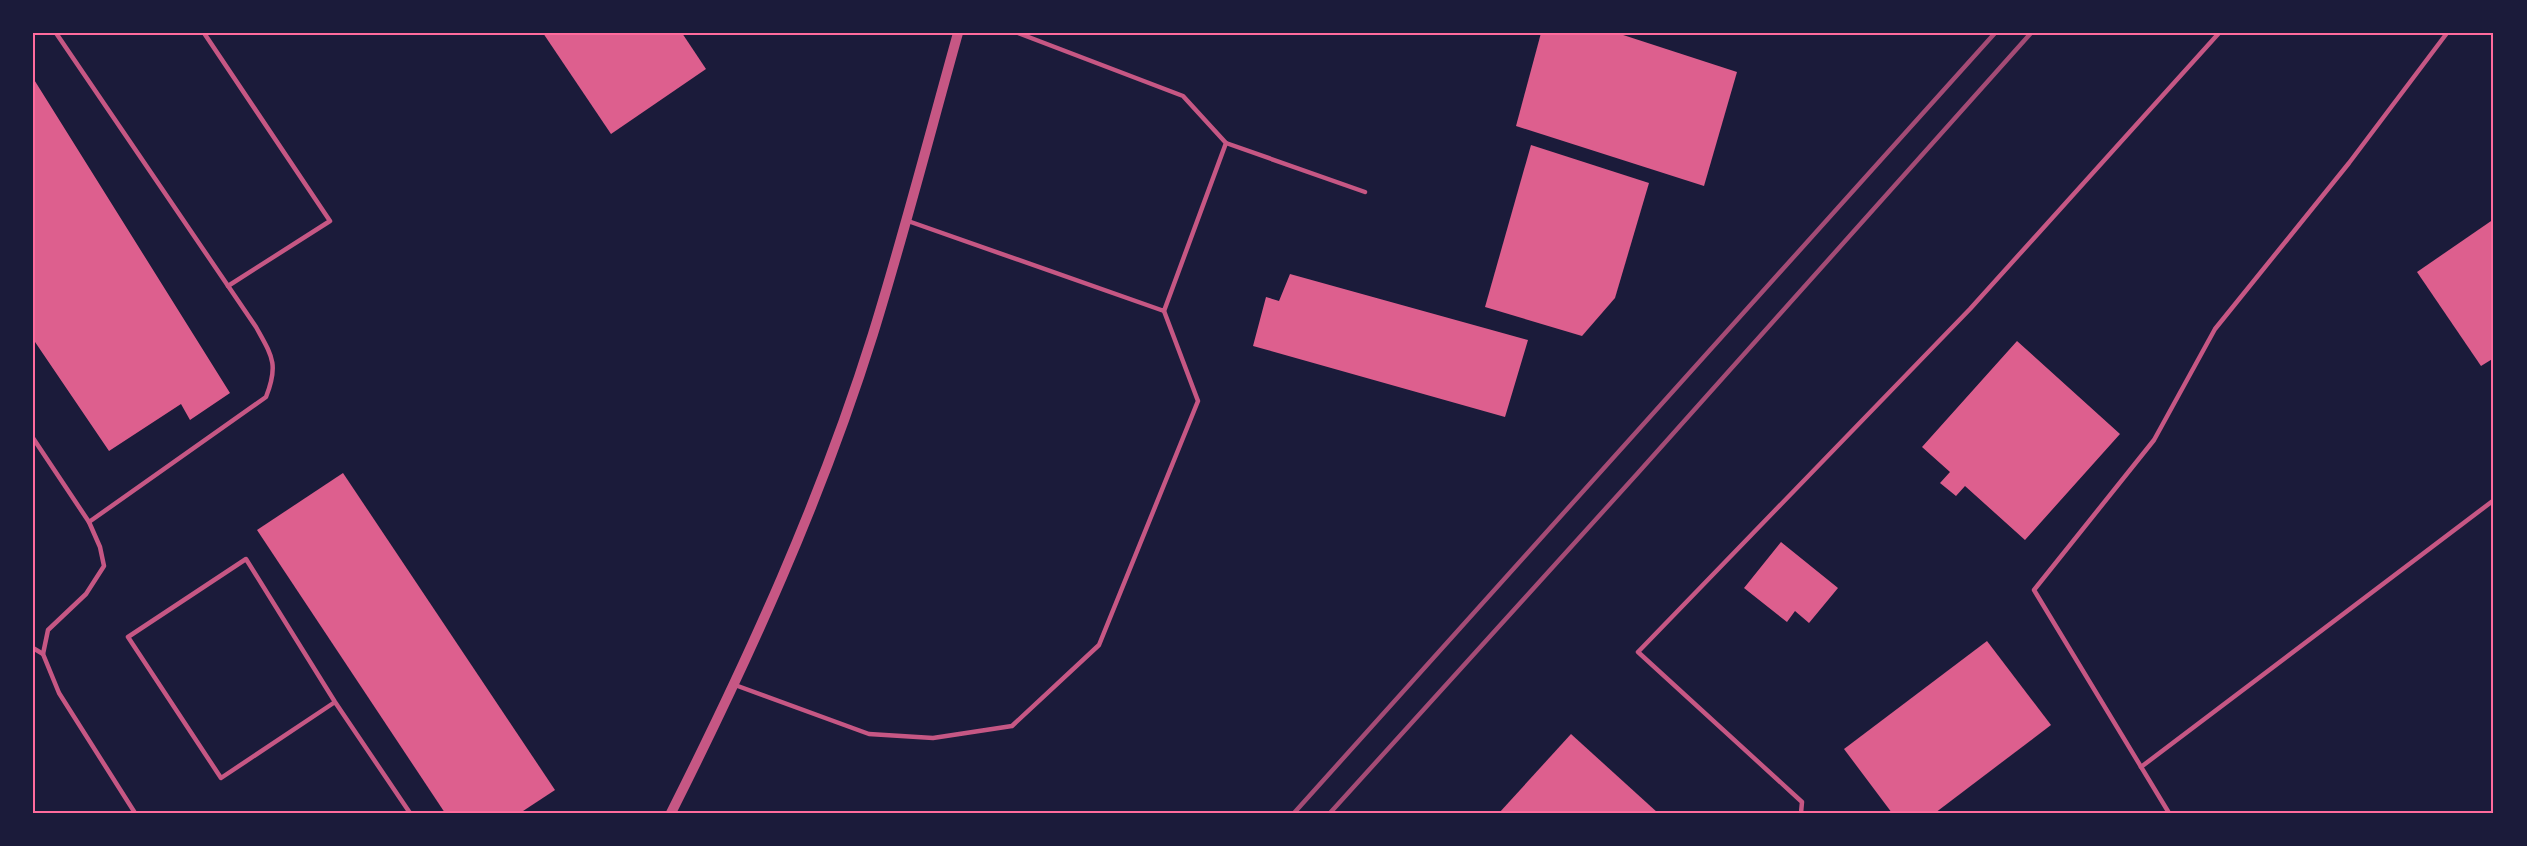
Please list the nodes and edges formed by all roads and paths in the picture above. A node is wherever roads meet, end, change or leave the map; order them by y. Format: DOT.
graph roads {
  1 [pos="56,33"];
  2 [pos="204,33"];
  3 [pos="958,33"];
  4 [pos="1018,33"];
  5 [pos="2219,33"];
  6 [pos="2447,33"];
  7 [pos="1226,143"];
  8 [pos="1365,192"];
  9 [pos="905,220"];
  10 [pos="228,286"];
  11 [pos="1164,311"];
  12 [pos="33,438"];
  13 [pos="2494,500"];
  14 [pos="89,522"];
  15 [pos="33,648"];
  16 [pos="43,654"];
  17 [pos="734,685"];
  18 [pos="336,702"];
  19 [pos="2141,767"];
  20 [pos="135,813"];
  21 [pos="410,813"];
  22 [pos="671,813"];
  23 [pos="1801,813"];
  24 [pos="2169,813"];
  1 -- 10 [label="lane"];
  2 -- 10 [label="lane"];
  3 -- 9 [label="street"];
  4 -- 7 [label="lane"];
  5 -- 23 [label="lane"];
  6 -- 19 [label="lane"];
  7 -- 8 [label="lane"];
  7 -- 11 [label="lane"];
  9 -- 11 [label="lane"];
  9 -- 17 [label="street"];
  10 -- 14 [label="lane"];
  11 -- 17 [label="lane"];
  12 -- 14 [label="lane"];
  13 -- 19 [label="lane"];
  14 -- 16 [label="lane"];
  15 -- 16 [label="lane"];
  16 -- 20 [label="lane"];
  17 -- 22 [label="street"];
  18 -- 18 [label="lane"];
  18 -- 21 [label="lane"];
  19 -- 24 [label="lane"];
}
